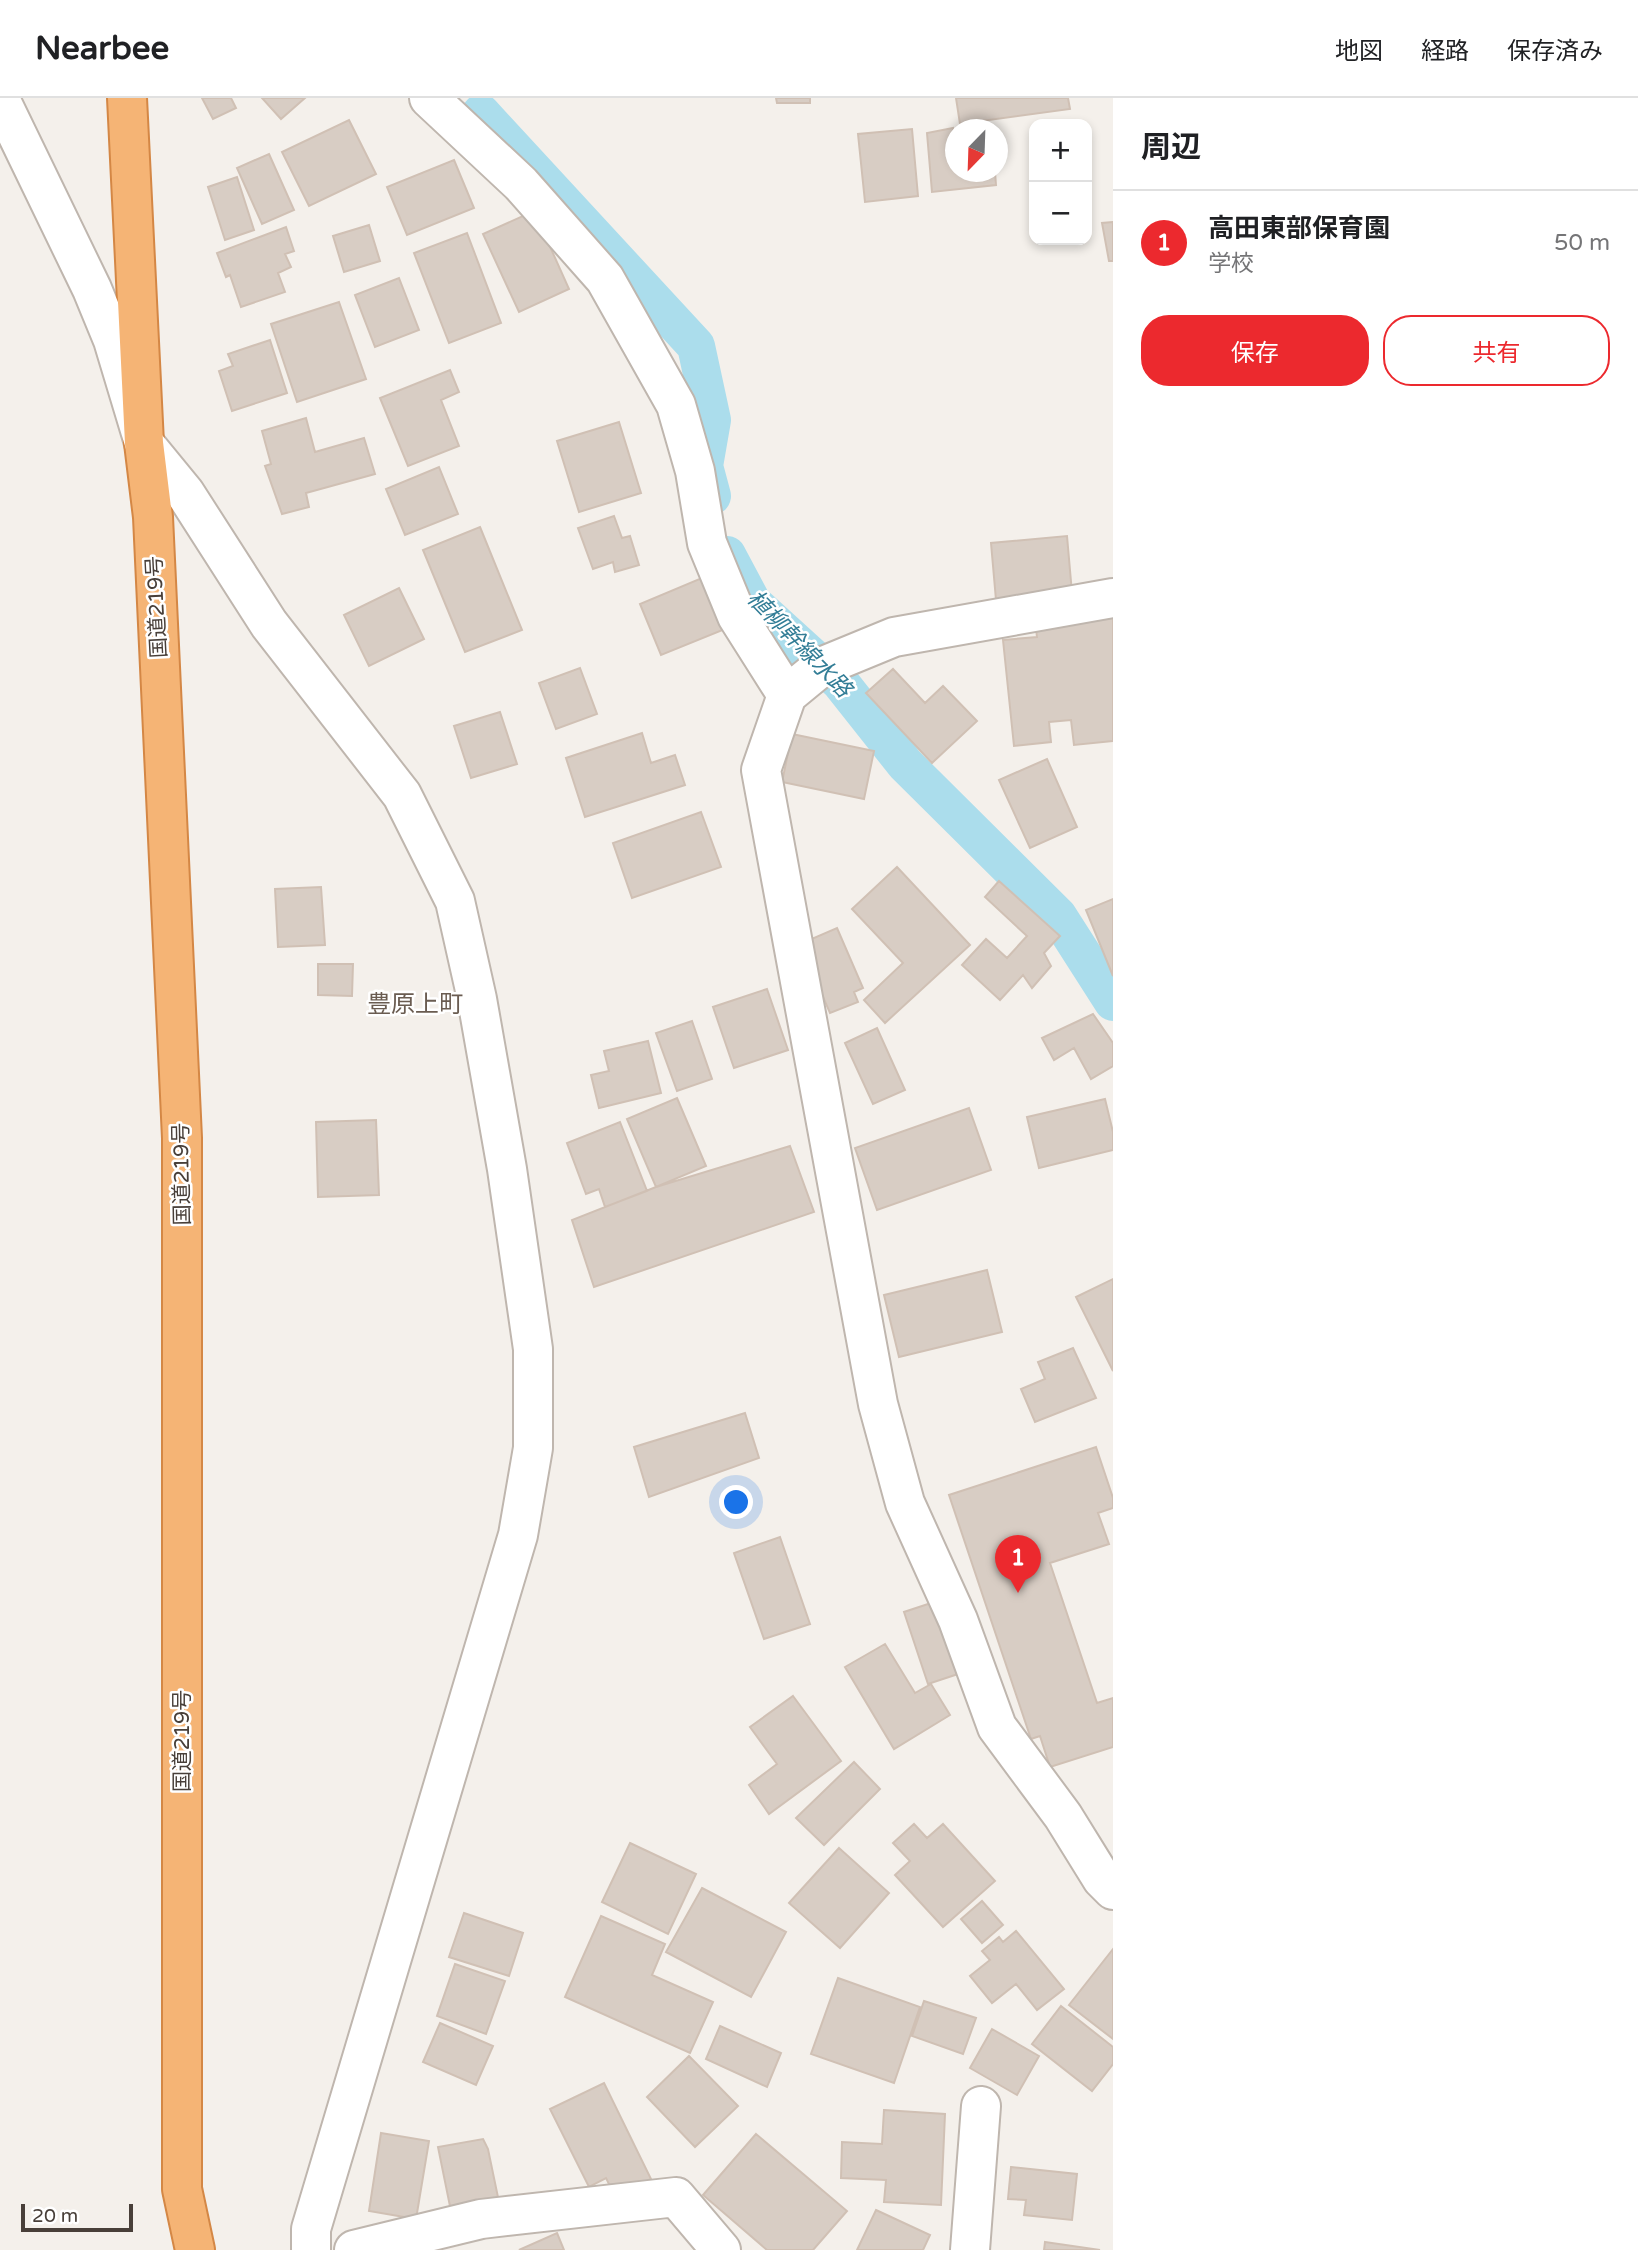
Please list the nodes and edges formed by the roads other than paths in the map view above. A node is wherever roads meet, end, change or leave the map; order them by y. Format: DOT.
graph roads {
  1 [pos="127,98"];
  2 [pos="429,98"];
  3 [pos="0,99"];
  4 [pos="144,443"];
  5 [pos="1113,598"];
  6 [pos="787,695"];
  7 [pos="1113,1890"];
  8 [pos="981,2106"];
  9 [pos="195,2250"];
  10 [pos="311,2250"];
  11 [pos="354,2250"];
  12 [pos="722,2250"];
  13 [pos="970,2250"];
  1 -- 4 [label="highway, 国道219号"];
  2 -- 6 [label="street"];
  3 -- 4 [label="street"];
  4 -- 9 [label="highway, 国道219号"];
  4 -- 10 [label="street"];
  5 -- 6 [label="street"];
  6 -- 7 [label="street"];
  8 -- 13 [label="street"];
  11 -- 12 [label="street"];
}
